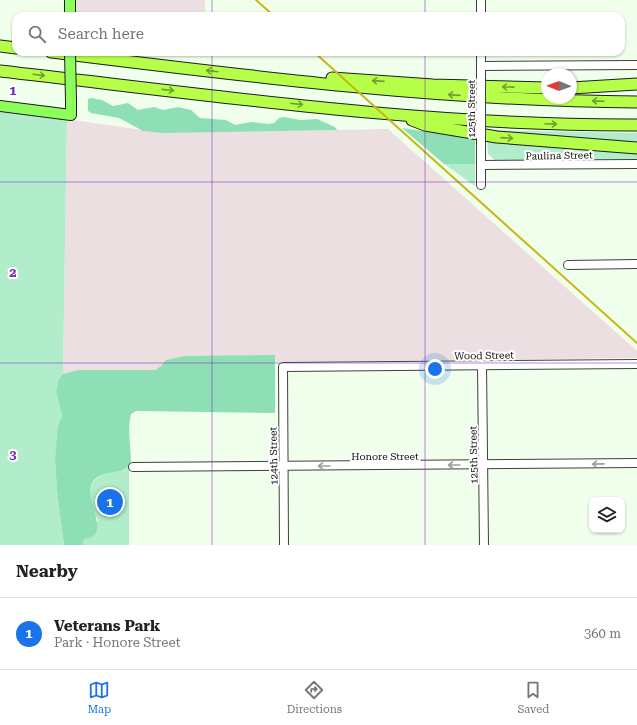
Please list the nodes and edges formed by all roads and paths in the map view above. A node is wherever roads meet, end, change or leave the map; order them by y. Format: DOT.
graph roads {
  1 [pos="70,0"];
  2 [pos="481,0"];
  3 [pos="70,12"];
  4 [pos="481,12"];
  5 [pos="0,46"];
  6 [pos="12,48"];
  7 [pos="70,56"];
  8 [pos="84,56"];
  9 [pos="481,56"];
  10 [pos="637,65"];
  11 [pos="481,66"];
  12 [pos="0,71"];
  13 [pos="251,76"];
  14 [pos="637,84"];
  15 [pos="541,88"];
  16 [pos="577,88"];
  17 [pos="637,102"];
  18 [pos="0,106"];
  19 [pos="401,115"];
  20 [pos="637,125"];
  21 [pos="637,148"];
  22 [pos="637,164"];
  23 [pos="482,165"];
  24 [pos="481,185"];
  25 [pos="637,264"];
  26 [pos="568,265"];
  27 [pos="637,364"];
  28 [pos="482,365"];
  29 [pos="283,367"];
  30 [pos="637,463"];
  31 [pos="483,465"];
  32 [pos="133,467"];
  33 [pos="283,467"];
  34 [pos="284,545"];
  35 [pos="484,545"];
  1 -- 3 [label="main road"];
  2 -- 4 [label="street"];
  5 -- 6 [label="highway"];
  7 -- 18 [label="main road, bridge"];
  13 -- 8 [label="highway, one-way"];
  9 -- 11 [label="street, 125th Street"];
  10 -- 11 [label="street"];
  11 -- 23 [label="street, 125th Street, bridge"];
  12 -- 19 [label="highway, one-way"];
  15 -- 13 [label="highway, one-way"];
  17 -- 13 [label="highway, one-way"];
  14 -- 16 [label="highway"];
  19 -- 20 [label="highway, one-way"];
  19 -- 21 [label="highway, one-way"];
  22 -- 23 [label="street, Paulina Street"];
  23 -- 24 [label="street, 125th Street"];
  25 -- 26 [label="street"];
  27 -- 28 [label="street, Wood Street"];
  28 -- 29 [label="street, Wood Street"];
  28 -- 31 [label="street, 125th Street"];
  29 -- 33 [label="street, 124th Street"];
  30 -- 31 [label="street, Honore Street, one-way"];
  31 -- 33 [label="street, Honore Street, one-way"];
  31 -- 35 [label="street, 125th Street"];
  32 -- 33 [label="street, Honore Street"];
  33 -- 34 [label="street, 124th Street"];
}
